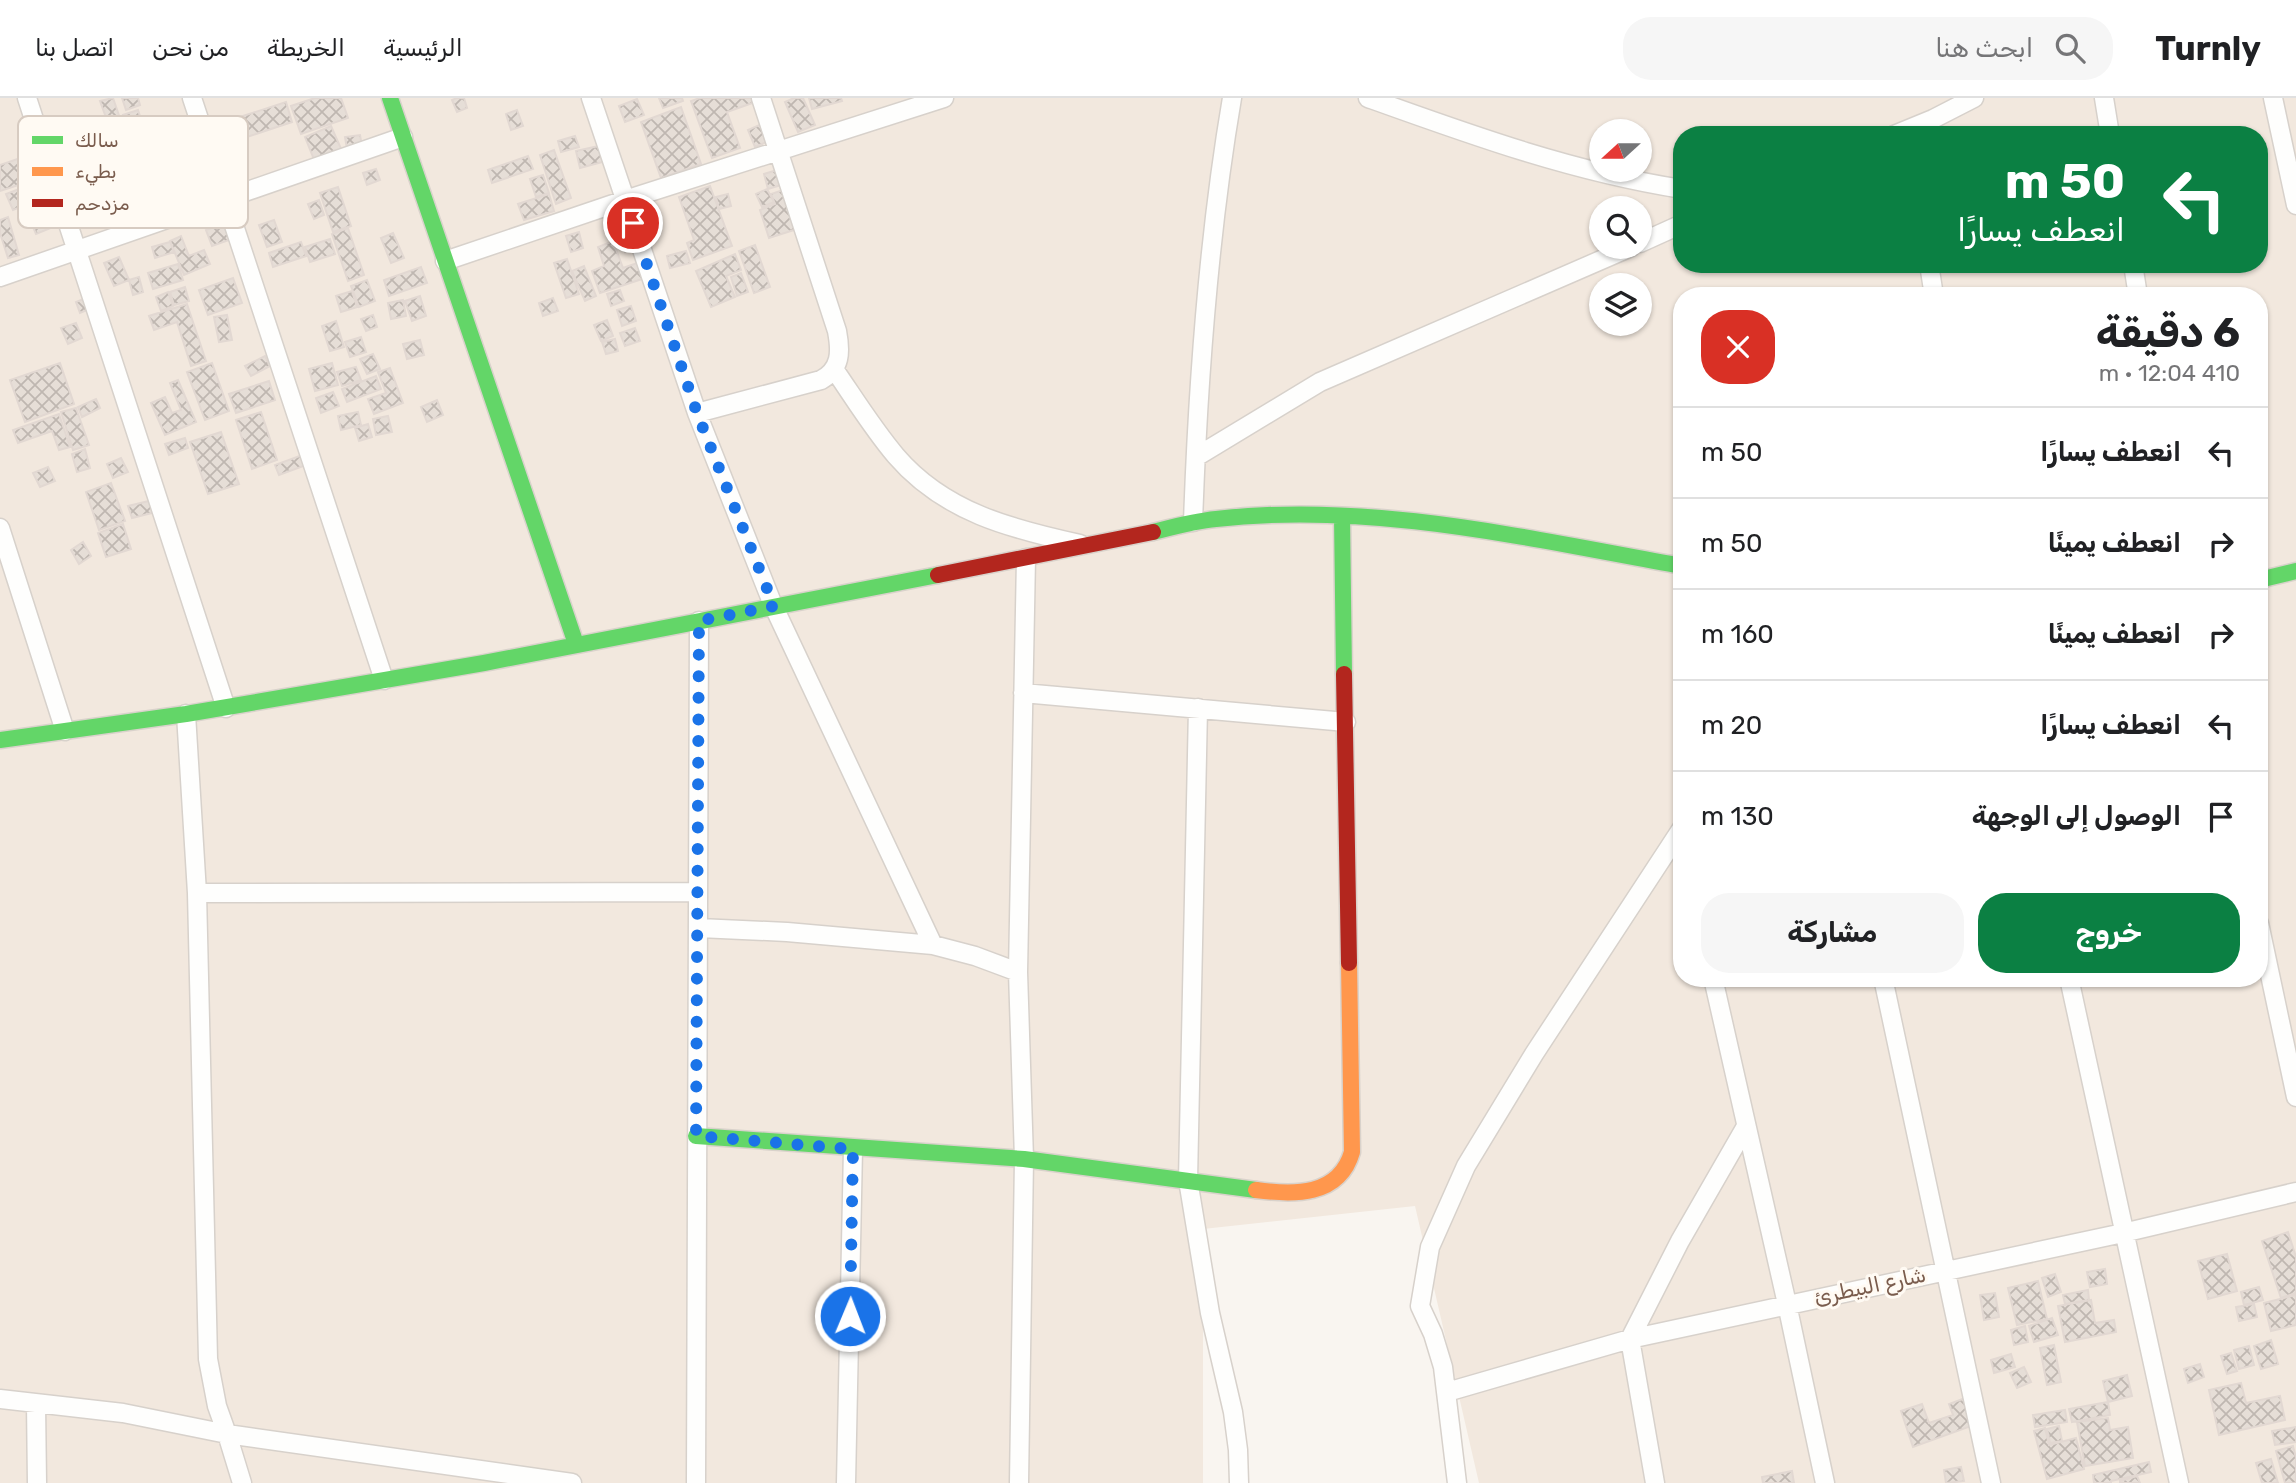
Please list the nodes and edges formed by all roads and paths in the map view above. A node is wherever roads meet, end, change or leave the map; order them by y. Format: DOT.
graph roads {
  1 [pos="27,98"];
  2 [pos="192,98"];
  3 [pos="390,98"];
  4 [pos="591,98"];
  5 [pos="761,98"];
  6 [pos="944,98"];
  7 [pos="1232,98"];
  8 [pos="1368,98"];
  9 [pos="1944,98"];
  10 [pos="1974,98"];
  11 [pos="2104,98"];
  12 [pos="2273,98"];
  13 [pos="33,116"];
  14 [pos="198,116"];
  15 [pos="1931,126"];
  16 [pos="1932,126"];
  17 [pos="2109,126"];
  18 [pos="403,137"];
  19 [pos="780,151"];
  20 [pos="1673,188"];
  21 [pos="248,192"];
  22 [pos="625,200"];
  23 [pos="2296,205"];
  24 [pos="70,228"];
  25 [pos="143,228"];
  26 [pos="236,228"];
  27 [pos="1673,228"];
  28 [pos="1652,238"];
  29 [pos="77,250"];
  30 [pos="1603,259"];
  31 [pos="445,261"];
  32 [pos="0,277"];
  33 [pos="834,369"];
  34 [pos="697,413"];
  35 [pos="1196,457"];
  36 [pos="1342,517"];
  37 [pos="1193,522"];
  38 [pos="0,528"];
  39 [pos="1085,545"];
  40 [pos="1026,558"];
  41 [pos="1673,564"];
  42 [pos="2296,571"];
  43 [pos="2268,578"];
  44 [pos="774,606"];
  45 [pos="699,621"];
  46 [pos="576,644"];
  47 [pos="384,680"];
  48 [pos="1023,693"];
  49 [pos="226,708"];
  50 [pos="1198,708"];
  51 [pos="186,715"];
  52 [pos="1346,722"];
  53 [pos="65,731"];
  54 [pos="0,740"];
  55 [pos="1673,848"];
  56 [pos="698,892"];
  57 [pos="197,893"];
  58 [pos="699,928"];
  59 [pos="933,945"];
  60 [pos="2268,965"];
  61 [pos="1018,972"];
  62 [pos="1715,987"];
  63 [pos="1885,987"];
  64 [pos="2071,987"];
  65 [pos="2296,1097"];
  66 [pos="1745,1128"];
  67 [pos="696,1136"];
  68 [pos="853,1149"];
  69 [pos="1024,1159"];
  70 [pos="1188,1180"];
  71 [pos="2296,1192"];
  72 [pos="2123,1233"];
  73 [pos="1945,1271"];
  74 [pos="1787,1304"];
  75 [pos="1630,1339"];
  76 [pos="1447,1392"];
  77 [pos="0,1399"];
  78 [pos="36,1404"];
  79 [pos="227,1434"];
  80 [pos="37,1483"];
  81 [pos="242,1483"];
  82 [pos="572,1483"];
  83 [pos="696,1483"];
  84 [pos="846,1483"];
  85 [pos="1019,1483"];
  86 [pos="1239,1483"];
  87 [pos="1457,1483"];
  88 [pos="1655,1483"];
  89 [pos="1825,1483"];
  90 [pos="1991,1483"];
  91 [pos="2179,1483"];
  1 -- 13 [label="street"];
  2 -- 14 [label="street"];
  3 -- 18 [label="street"];
  4 -- 22 [label="street"];
  5 -- 19 [label="street"];
  6 -- 19 [label="street"];
  7 -- 35 [label="street"];
  8 -- 20 [label="street"];
  9 -- 15 [label="street"];
  10 -- 16 [label="street"];
  11 -- 17 [label="street"];
  12 -- 23 [label="street"];
  18 -- 21 [label="street"];
  18 -- 31 [label="street"];
  19 -- 22 [label="street"];
  19 -- 33 [label="street"];
  22 -- 31 [label="street"];
  22 -- 34 [label="street"];
  24 -- 29 [label="street"];
  25 -- 29 [label="street"];
  26 -- 47 [label="street"];
  27 -- 28 [label="street"];
  29 -- 32 [label="street"];
  29 -- 49 [label="street"];
  30 -- 35 [label="street"];
  31 -- 46 [label="street"];
  33 -- 34 [label="street"];
  33 -- 39 [label="street"];
  34 -- 44 [label="street"];
  35 -- 37 [label="street"];
  36 -- 37 [label="street"];
  36 -- 41 [label="street"];
  36 -- 52 [label="street"];
  37 -- 39 [label="street"];
  38 -- 53 [label="street"];
  39 -- 40 [label="street"];
  40 -- 44 [label="street"];
  40 -- 48 [label="street"];
  42 -- 43 [label="street"];
  44 -- 45 [label="street"];
  44 -- 59 [label="street"];
  45 -- 46 [label="street"];
  45 -- 56 [label="street"];
  46 -- 47 [label="street"];
  47 -- 49 [label="street"];
  48 -- 50 [label="street"];
  48 -- 61 [label="street"];
  49 -- 51 [label="street"];
  50 -- 52 [label="street"];
  50 -- 70 [label="street"];
  51 -- 53 [label="street"];
  51 -- 57 [label="street"];
  52 -- 70 [label="street"];
  53 -- 54 [label="street"];
  55 -- 76 [label="street"];
  56 -- 57 [label="street"];
  56 -- 58 [label="street"];
  57 -- 79 [label="street"];
  58 -- 59 [label="street"];
  58 -- 67 [label="street"];
  59 -- 61 [label="street"];
  60 -- 65 [label="street"];
  61 -- 69 [label="street"];
  62 -- 66 [label="street"];
  63 -- 73 [label="street"];
  64 -- 72 [label="street"];
  66 -- 74 [label="street"];
  66 -- 75 [label="street"];
  67 -- 68 [label="street"];
  67 -- 83 [label="street"];
  68 -- 69 [label="street"];
  68 -- 84 [label="street"];
  69 -- 70 [label="street"];
  69 -- 85 [label="street"];
  70 -- 86 [label="street"];
  71 -- 72 [label="street, شارع البيطرئ"];
  72 -- 73 [label="street, شارع البيطرئ"];
  72 -- 91 [label="street"];
  73 -- 74 [label="street, شارع البيطرئ"];
  73 -- 90 [label="street"];
  74 -- 75 [label="street, شارع البيطرئ"];
  74 -- 89 [label="street"];
  75 -- 76 [label="street, شارع البيطرئ"];
  75 -- 88 [label="street"];
  76 -- 87 [label="street"];
  77 -- 78 [label="street"];
  78 -- 79 [label="street"];
  78 -- 80 [label="street"];
  79 -- 81 [label="street"];
  79 -- 82 [label="street"];
}
